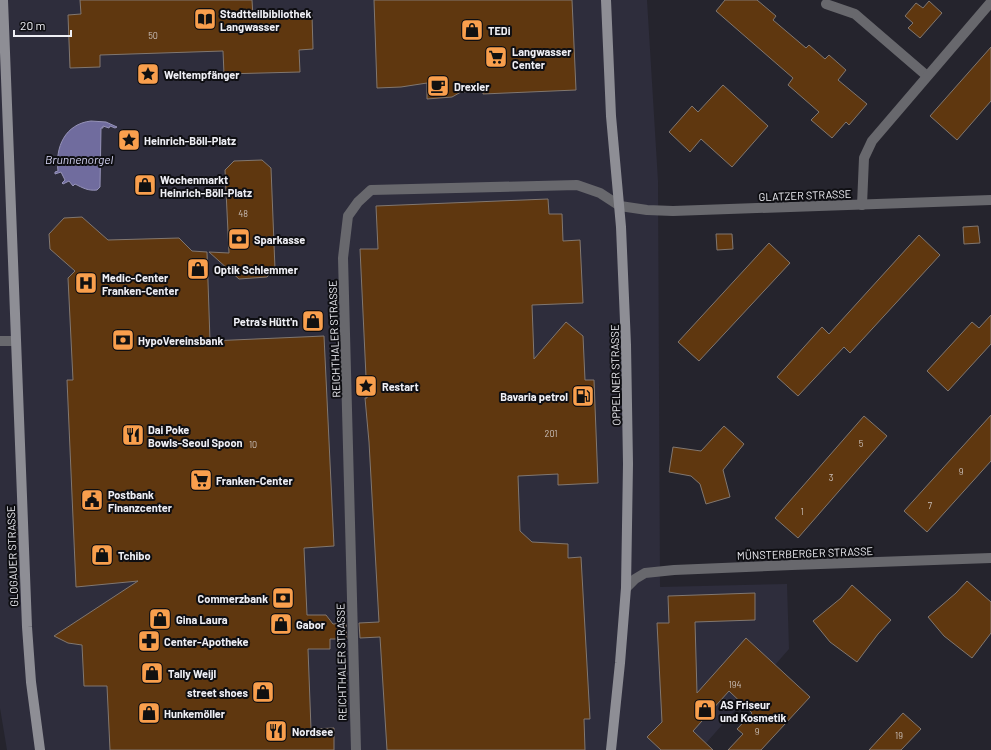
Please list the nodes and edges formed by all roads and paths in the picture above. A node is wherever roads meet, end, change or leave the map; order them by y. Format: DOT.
graph roads {
  1 [pos="3,0"];
  2 [pos="606,0"];
  3 [pos="991,2"];
  4 [pos="826,4"];
  5 [pos="927,76"];
  6 [pos="991,200"];
  7 [pos="862,205"];
  8 [pos="620,206"];
  9 [pos="0,341"];
  10 [pos="16,341"];
  11 [pos="991,558"];
  12 [pos="626,588"];
  13 [pos="40,750"];
  14 [pos="356,750"];
  15 [pos="611,750"];
  1 -- 10 [label="street, GLOGAUER STRASSE"];
  2 -- 8 [label="street, OPPELNER STRASSE"];
  3 -- 5 [label="street"];
  4 -- 5 [label="street"];
  5 -- 7 [label="street"];
  6 -- 7 [label="street, GLATZER STRASSE"];
  7 -- 8 [label="street, GLATZER STRASSE"];
  8 -- 12 [label="street, OPPELNER STRASSE"];
  8 -- 14 [label="street, REICHTHALER STRASSE"];
  9 -- 10 [label="street"];
  10 -- 13 [label="street, GLOGAUER STRASSE"];
  11 -- 12 [label="street, MÜNSTERBERGER STRASSE"];
  12 -- 15 [label="street, OPPELNER STRASSE"];
}
